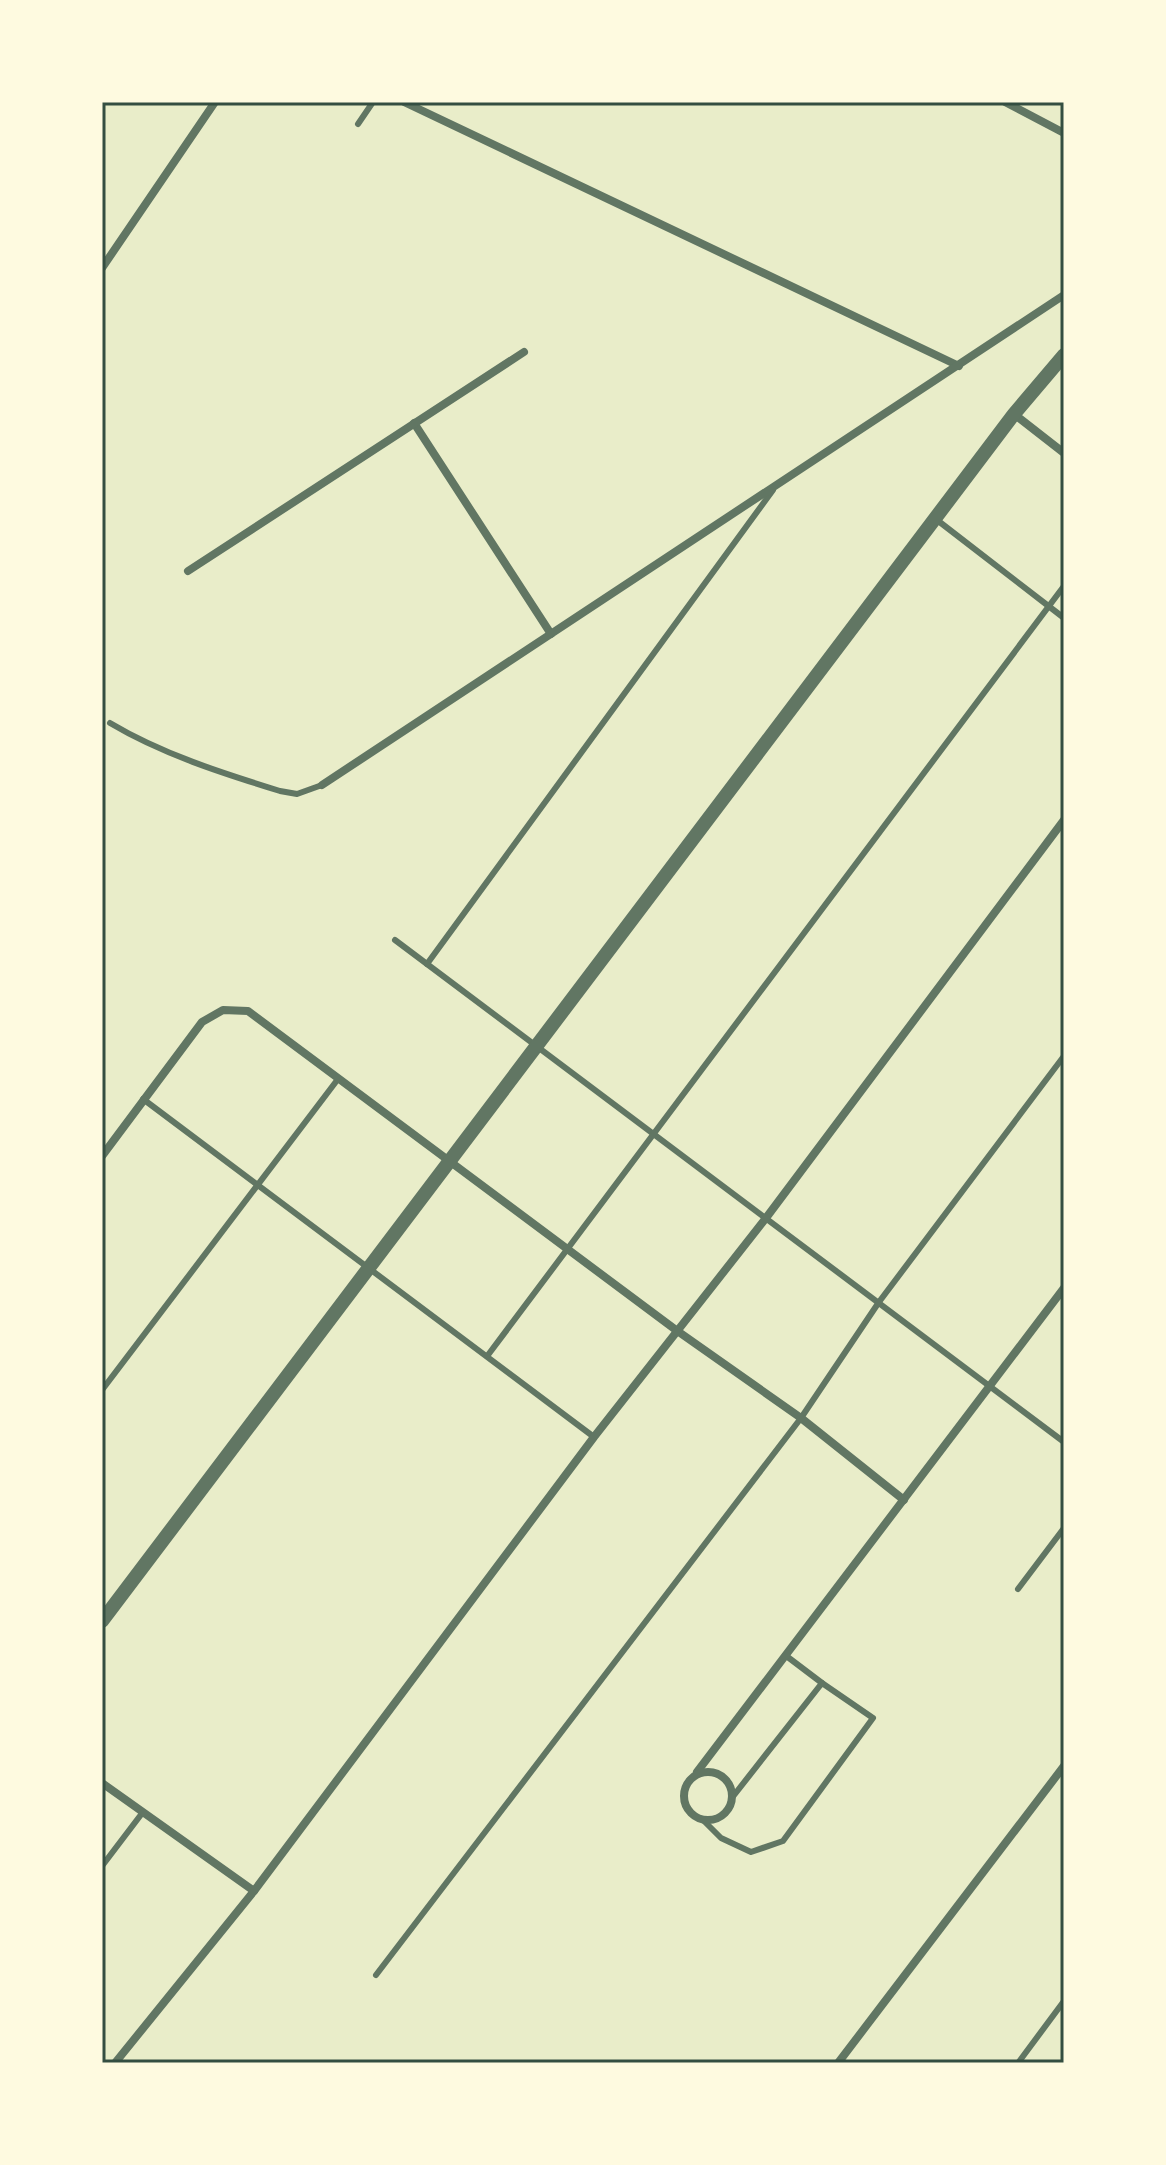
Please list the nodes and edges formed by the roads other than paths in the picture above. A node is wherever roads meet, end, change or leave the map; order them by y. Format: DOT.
graph roads {
  1 [pos="215,102"];
  2 [pos="373,102"];
  3 [pos="404,102"];
  4 [pos="1005,102"];
  5 [pos="358,124"];
  6 [pos="1064,133"];
  7 [pos="102,268"];
  8 [pos="1064,295"];
  9 [pos="524,352"];
  10 [pos="1064,355"];
  11 [pos="959,366"];
  12 [pos="1014,414"];
  13 [pos="414,423"];
  14 [pos="1064,453"];
  15 [pos="773,490"];
  16 [pos="935,519"];
  17 [pos="188,571"];
  18 [pos="1064,586"];
  19 [pos="1048,606"];
  20 [pos="1064,618"];
  21 [pos="551,634"];
  22 [pos="110,723"];
  23 [pos="322,785"];
  24 [pos="1064,820"];
  25 [pos="395,940"];
  26 [pos="427,964"];
  27 [pos="537,1046"];
  28 [pos="1064,1056"];
  29 [pos="338,1079"];
  30 [pos="143,1099"];
  31 [pos="655,1133"];
  32 [pos="102,1156"];
  33 [pos="449,1162"];
  34 [pos="258,1184"];
  35 [pos="766,1218"];
  36 [pos="570,1248"];
  37 [pos="370,1268"];
  38 [pos="1064,1288"];
  39 [pos="879,1302"];
  40 [pos="676,1330"];
  41 [pos="488,1355"];
  42 [pos="990,1385"];
  43 [pos="102,1390"];
  44 [pos="801,1418"];
  45 [pos="594,1437"];
  46 [pos="1064,1442"];
  47 [pos="904,1500"];
  48 [pos="1064,1528"];
  49 [pos="1018,1589"];
  50 [pos="102,1621"];
  51 [pos="785,1655"];
  52 [pos="822,1683"];
  53 [pos="1064,1766"];
  54 [pos="697,1772"];
  55 [pos="1060,1779"];
  56 [pos="102,1783"];
  57 [pos="731,1799"];
  58 [pos="143,1812"];
  59 [pos="703,1820"];
  60 [pos="102,1866"];
  61 [pos="254,1891"];
  62 [pos="376,1975"];
  63 [pos="1064,2001"];
  64 [pos="115,2063"];
  65 [pos="838,2063"];
  66 [pos="1018,2063"];
  1 -- 7 [label="street"];
  2 -- 5 [label="lane"];
  3 -- 11 [label="street"];
  4 -- 6 [label="street"];
  8 -- 11 [label="street"];
  9 -- 13 [label="street"];
  10 -- 12 [label="street"];
  11 -- 15 [label="street"];
  12 -- 14 [label="street"];
  12 -- 16 [label="street"];
  13 -- 17 [label="street"];
  13 -- 21 [label="street"];
  15 -- 21 [label="street"];
  15 -- 26 [label="lane"];
  16 -- 19 [label="lane"];
  16 -- 27 [label="street"];
  18 -- 19 [label="lane"];
  19 -- 20 [label="lane"];
  19 -- 31 [label="lane"];
  21 -- 23 [label="street"];
  22 -- 23 [label="lane"];
  24 -- 35 [label="street"];
  25 -- 26 [label="lane"];
  26 -- 27 [label="lane"];
  27 -- 31 [label="lane"];
  27 -- 33 [label="street"];
  28 -- 39 [label="lane"];
  29 -- 30 [label="street"];
  29 -- 33 [label="street"];
  29 -- 34 [label="lane"];
  30 -- 32 [label="street"];
  30 -- 34 [label="lane"];
  31 -- 35 [label="lane"];
  31 -- 36 [label="lane"];
  33 -- 36 [label="street"];
  33 -- 37 [label="street"];
  34 -- 37 [label="lane"];
  34 -- 43 [label="lane"];
  35 -- 39 [label="lane"];
  35 -- 40 [label="street"];
  36 -- 40 [label="street"];
  36 -- 41 [label="lane"];
  37 -- 41 [label="lane"];
  37 -- 50 [label="street"];
  38 -- 42 [label="street"];
  39 -- 42 [label="lane"];
  39 -- 44 [label="lane"];
  40 -- 44 [label="street"];
  40 -- 45 [label="street"];
  41 -- 45 [label="lane"];
  42 -- 46 [label="lane"];
  42 -- 47 [label="street"];
  44 -- 47 [label="street"];
  44 -- 62 [label="lane"];
  45 -- 61 [label="street"];
  47 -- 51 [label="street"];
  48 -- 49 [label="lane"];
  51 -- 52 [label="lane"];
  51 -- 54 [label="street"];
  52 -- 57 [label="lane"];
  52 -- 59 [label="lane"];
  53 -- 55 [label="street"];
  54 -- 57 [label="street"];
  54 -- 59 [label="street"];
  55 -- 65 [label="street"];
  56 -- 58 [label="street"];
  57 -- 59 [label="street"];
  58 -- 60 [label="lane"];
  58 -- 61 [label="street"];
  61 -- 64 [label="street"];
  63 -- 66 [label="lane"];
}
